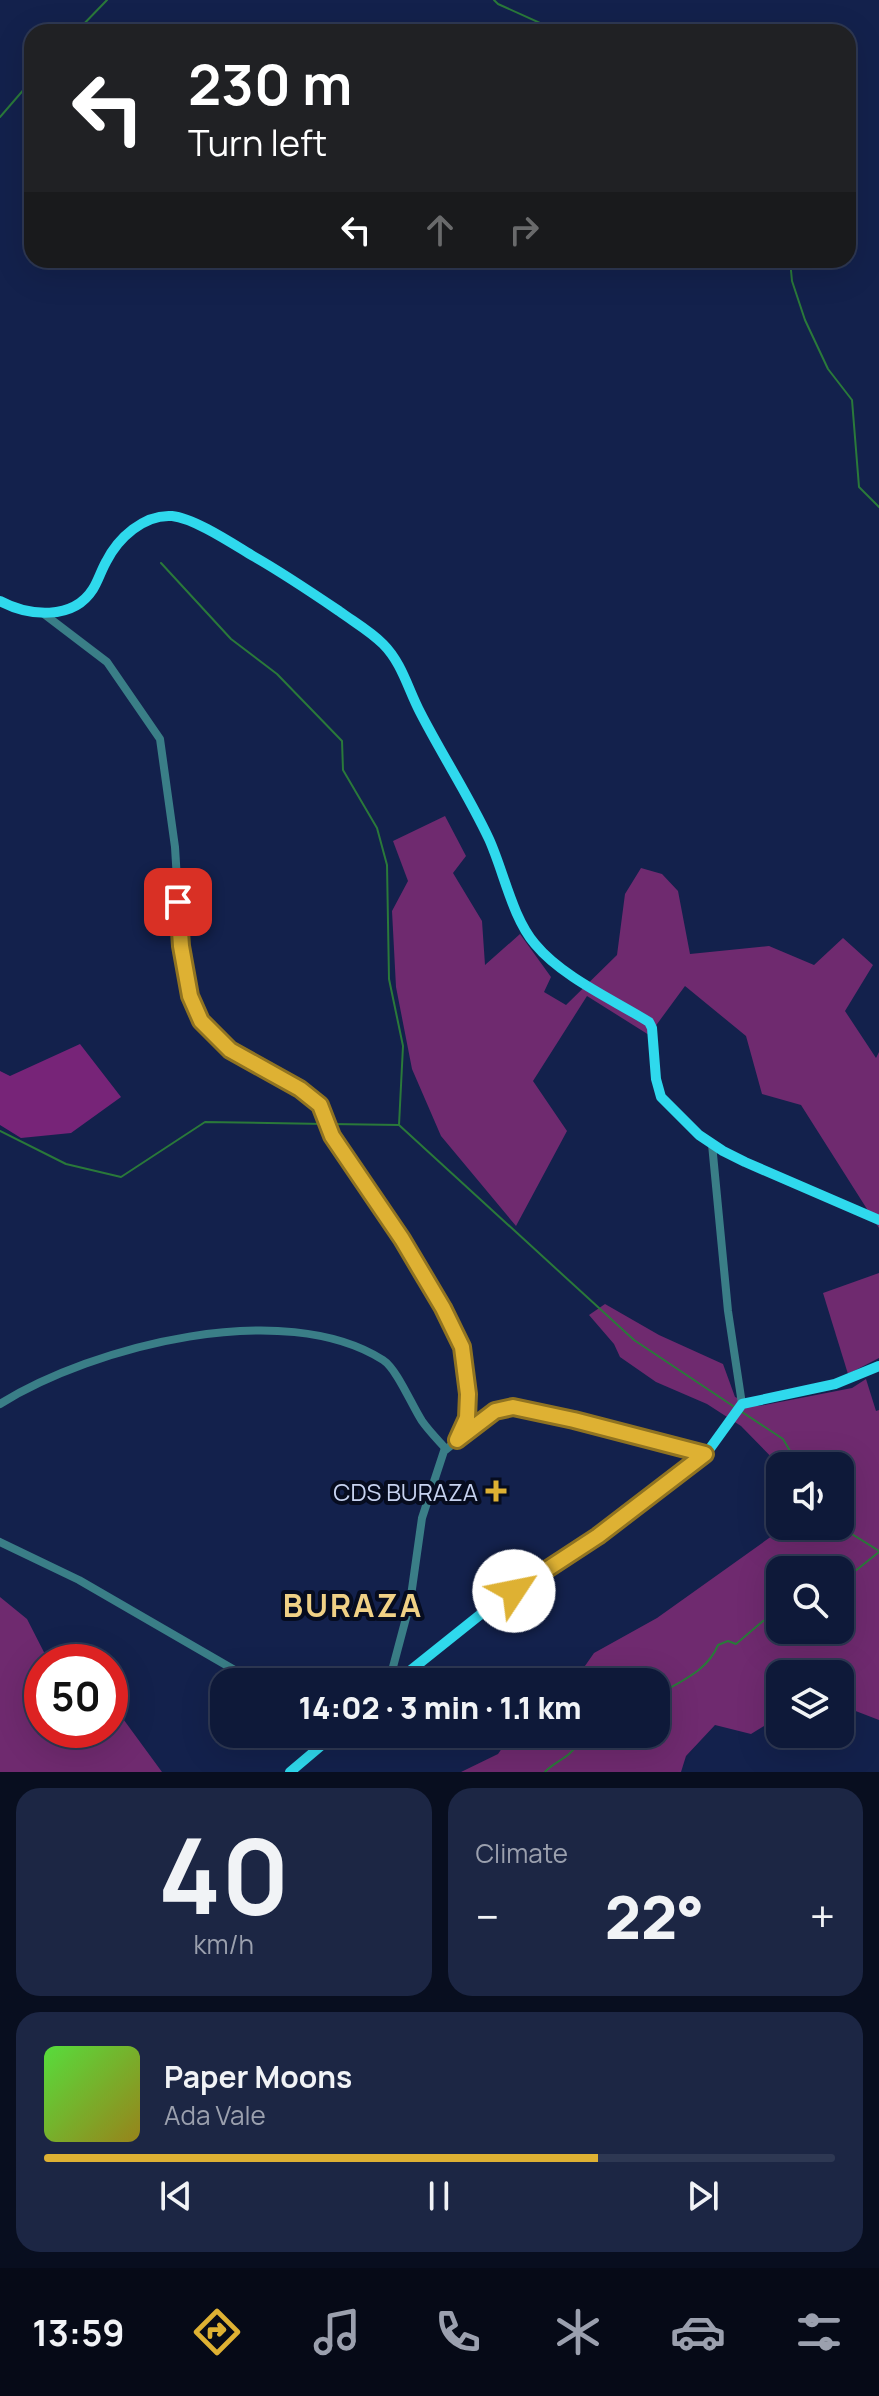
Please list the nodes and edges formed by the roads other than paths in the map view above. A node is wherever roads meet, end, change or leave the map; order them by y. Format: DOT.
graph roads {
  1 [pos="0,601"];
  2 [pos="44,614"];
  3 [pos="712,1144"];
  4 [pos="879,1220"];
  5 [pos="879,1366"];
  6 [pos="0,1404"];
  7 [pos="742,1404"];
  8 [pos="457,1440"];
  9 [pos="446,1449"];
  10 [pos="705,1454"];
  11 [pos="0,1542"];
  12 [pos="231,1668"];
  13 [pos="393,1668"];
  14 [pos="414,1668"];
  15 [pos="318,1748"];
  16 [pos="290,1772"];
  1 -- 2 [label="main road"];
  2 -- 3 [label="main road"];
  2 -- 8 [label="street"];
  3 -- 4 [label="main road"];
  3 -- 7 [label="street"];
  5 -- 7 [label="main road"];
  6 -- 9 [label="street"];
  7 -- 10 [label="main road"];
  8 -- 9 [label="street"];
  8 -- 10 [label="street"];
  9 -- 13 [label="street"];
  10 -- 14 [label="main road"];
  11 -- 12 [label="street"];
  15 -- 16 [label="main road"];
}
